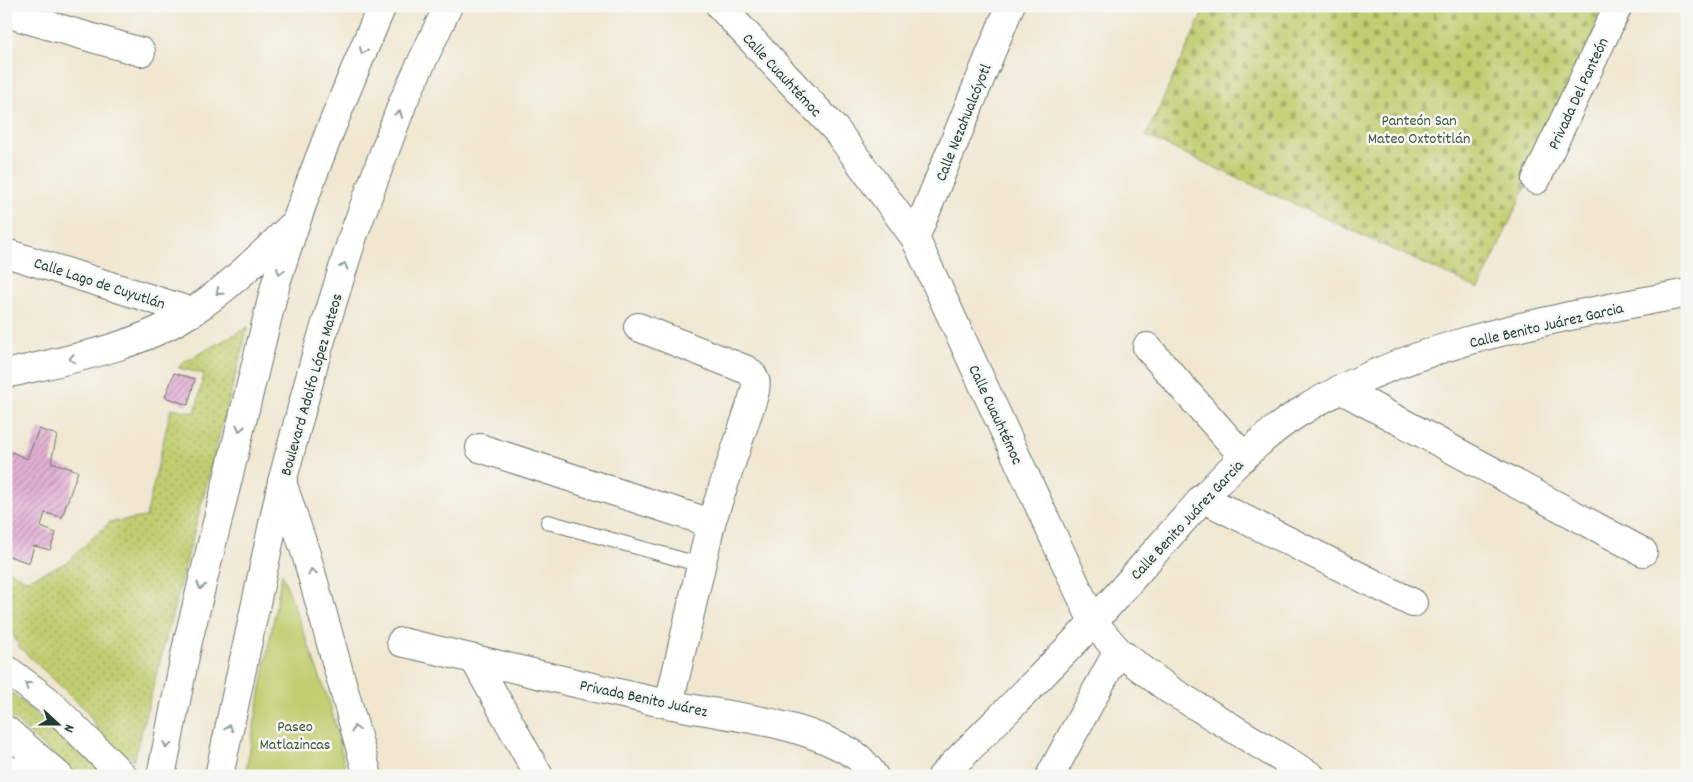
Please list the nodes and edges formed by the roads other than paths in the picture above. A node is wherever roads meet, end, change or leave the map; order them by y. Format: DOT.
graph roads {
  1 [pos="382,6"];
  2 [pos="448,6"];
  3 [pos="720,6"];
  4 [pos="1010,6"];
  5 [pos="1618,6"];
  6 [pos="6,13"];
  7 [pos="141,52"];
  8 [pos="1536,180"];
  9 [pos="294,224"];
  10 [pos="915,238"];
  11 [pos="6,253"];
  12 [pos="1687,293"];
  13 [pos="193,312"];
  14 [pos="638,326"];
  15 [pos="1147,347"];
  16 [pos="6,374"];
  17 [pos="1340,388"];
  18 [pos="480,448"];
  19 [pos="1244,457"];
  20 [pos="282,482"];
  21 [pos="1202,498"];
  22 [pos="548,522"];
  23 [pos="711,523"];
  24 [pos="1643,552"];
  25 [pos="701,566"];
  26 [pos="1413,603"];
  27 [pos="1093,622"];
  28 [pos="401,642"];
  29 [pos="1118,651"];
  30 [pos="474,659"];
  31 [pos="6,669"];
  32 [pos="668,704"];
  33 [pos="6,730"];
  34 [pos="6,770"];
  35 [pos="119,771"];
  36 [pos="46,776"];
  37 [pos="59,776"];
  38 [pos="161,776"];
  39 [pos="219,776"];
  40 [pos="368,776"];
  41 [pos="539,776"];
  42 [pos="874,776"];
  43 [pos="942,776"];
  44 [pos="1050,776"];
  45 [pos="1311,776"];
  1 -- 9 [label="main road, one-way"];
  20 -- 2 [label="main road, Boulevard Adolfo López Mateos, one-way"];
  3 -- 10 [label="main road, Calle Cuauhtémoc"];
  4 -- 10 [label="main road, Calle Nezahualcóyotl"];
  5 -- 8 [label="main road, Privada Del Panteón"];
  6 -- 7 [label="main road"];
  9 -- 13 [label="main road, one-way"];
  9 -- 38 [label="main road, one-way"];
  10 -- 27 [label="main road, Calle Cuauhtémoc"];
  11 -- 13 [label="main road, Calle Lago de Cuyutlán"];
  12 -- 17 [label="main road, Calle Benito Juárez Garcia"];
  13 -- 16 [label="main road, one-way"];
  14 -- 23 [label="main road"];
  15 -- 19 [label="main road"];
  17 -- 19 [label="main road, Calle Benito Juárez Garcia"];
  17 -- 24 [label="main road"];
  18 -- 23 [label="main road"];
  19 -- 21 [label="main road, Calle Benito Juárez Garcia"];
  39 -- 20 [label="main road, Boulevard Adolfo López Mateos, one-way"];
  40 -- 20 [label="main road, one-way"];
  21 -- 26 [label="main road"];
  21 -- 27 [label="main road, Calle Benito Juárez Garcia"];
  22 -- 25 [label="lane"];
  23 -- 25 [label="main road"];
  25 -- 32 [label="main road"];
  27 -- 29 [label="main road, Calle Cuauhtémoc"];
  27 -- 43 [label="main road, Calle Benito Juárez Garcia"];
  28 -- 30 [label="main road, Privada Benito Juárez"];
  29 -- 44 [label="main road"];
  29 -- 45 [label="main road, Calle Cuauhtémoc"];
  30 -- 32 [label="main road, Privada Benito Juárez"];
  30 -- 41 [label="main road"];
  35 -- 31 [label="main road, one-way"];
  32 -- 42 [label="main road, Privada Benito Juárez"];
  33 -- 37 [label="main road"];
  34 -- 36 [label="main road"];
}
